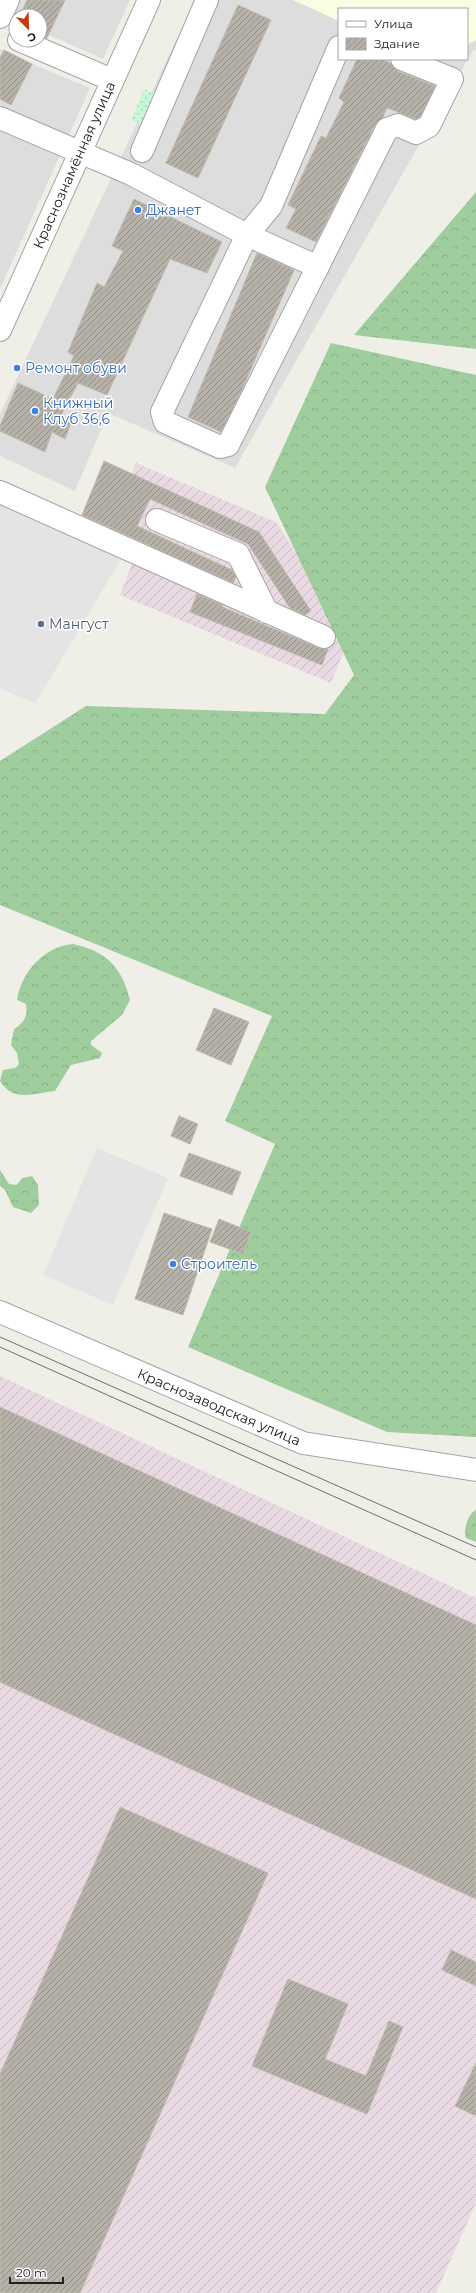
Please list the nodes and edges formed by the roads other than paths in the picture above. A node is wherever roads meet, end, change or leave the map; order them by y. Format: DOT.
graph roads {
  1 [pos="8,0"];
  2 [pos="149,0"];
  3 [pos="207,0"];
  4 [pos="0,18"];
  5 [pos="38,48"];
  6 [pos="338,49"];
  7 [pos="404,60"];
  8 [pos="112,80"];
  9 [pos="0,118"];
  10 [pos="142,151"];
  11 [pos="80,152"];
  12 [pos="247,235"];
  13 [pos="318,267"];
  14 [pos="0,330"];
  15 [pos="0,492"];
  16 [pos="157,520"];
  17 [pos="267,612"];
  18 [pos="324,637"];
  19 [pos="0,1312"];
  20 [pos="474,1470"];
  1 -- 4 [label="street"];
  2 -- 8 [label="street, Краснознамённая улица"];
  3 -- 10 [label="street"];
  5 -- 8 [label="street"];
  6 -- 12 [label="street"];
  7 -- 13 [label="street"];
  8 -- 11 [label="street, Краснознамённая улица"];
  9 -- 11 [label="street"];
  11 -- 12 [label="street"];
  11 -- 14 [label="street, Краснознамённая улица"];
  12 -- 13 [label="street"];
  12 -- 13 [label="street"];
  15 -- 17 [label="street"];
  16 -- 17 [label="street"];
  17 -- 18 [label="street"];
  19 -- 20 [label="street, Краснозаводская улица"];
}
